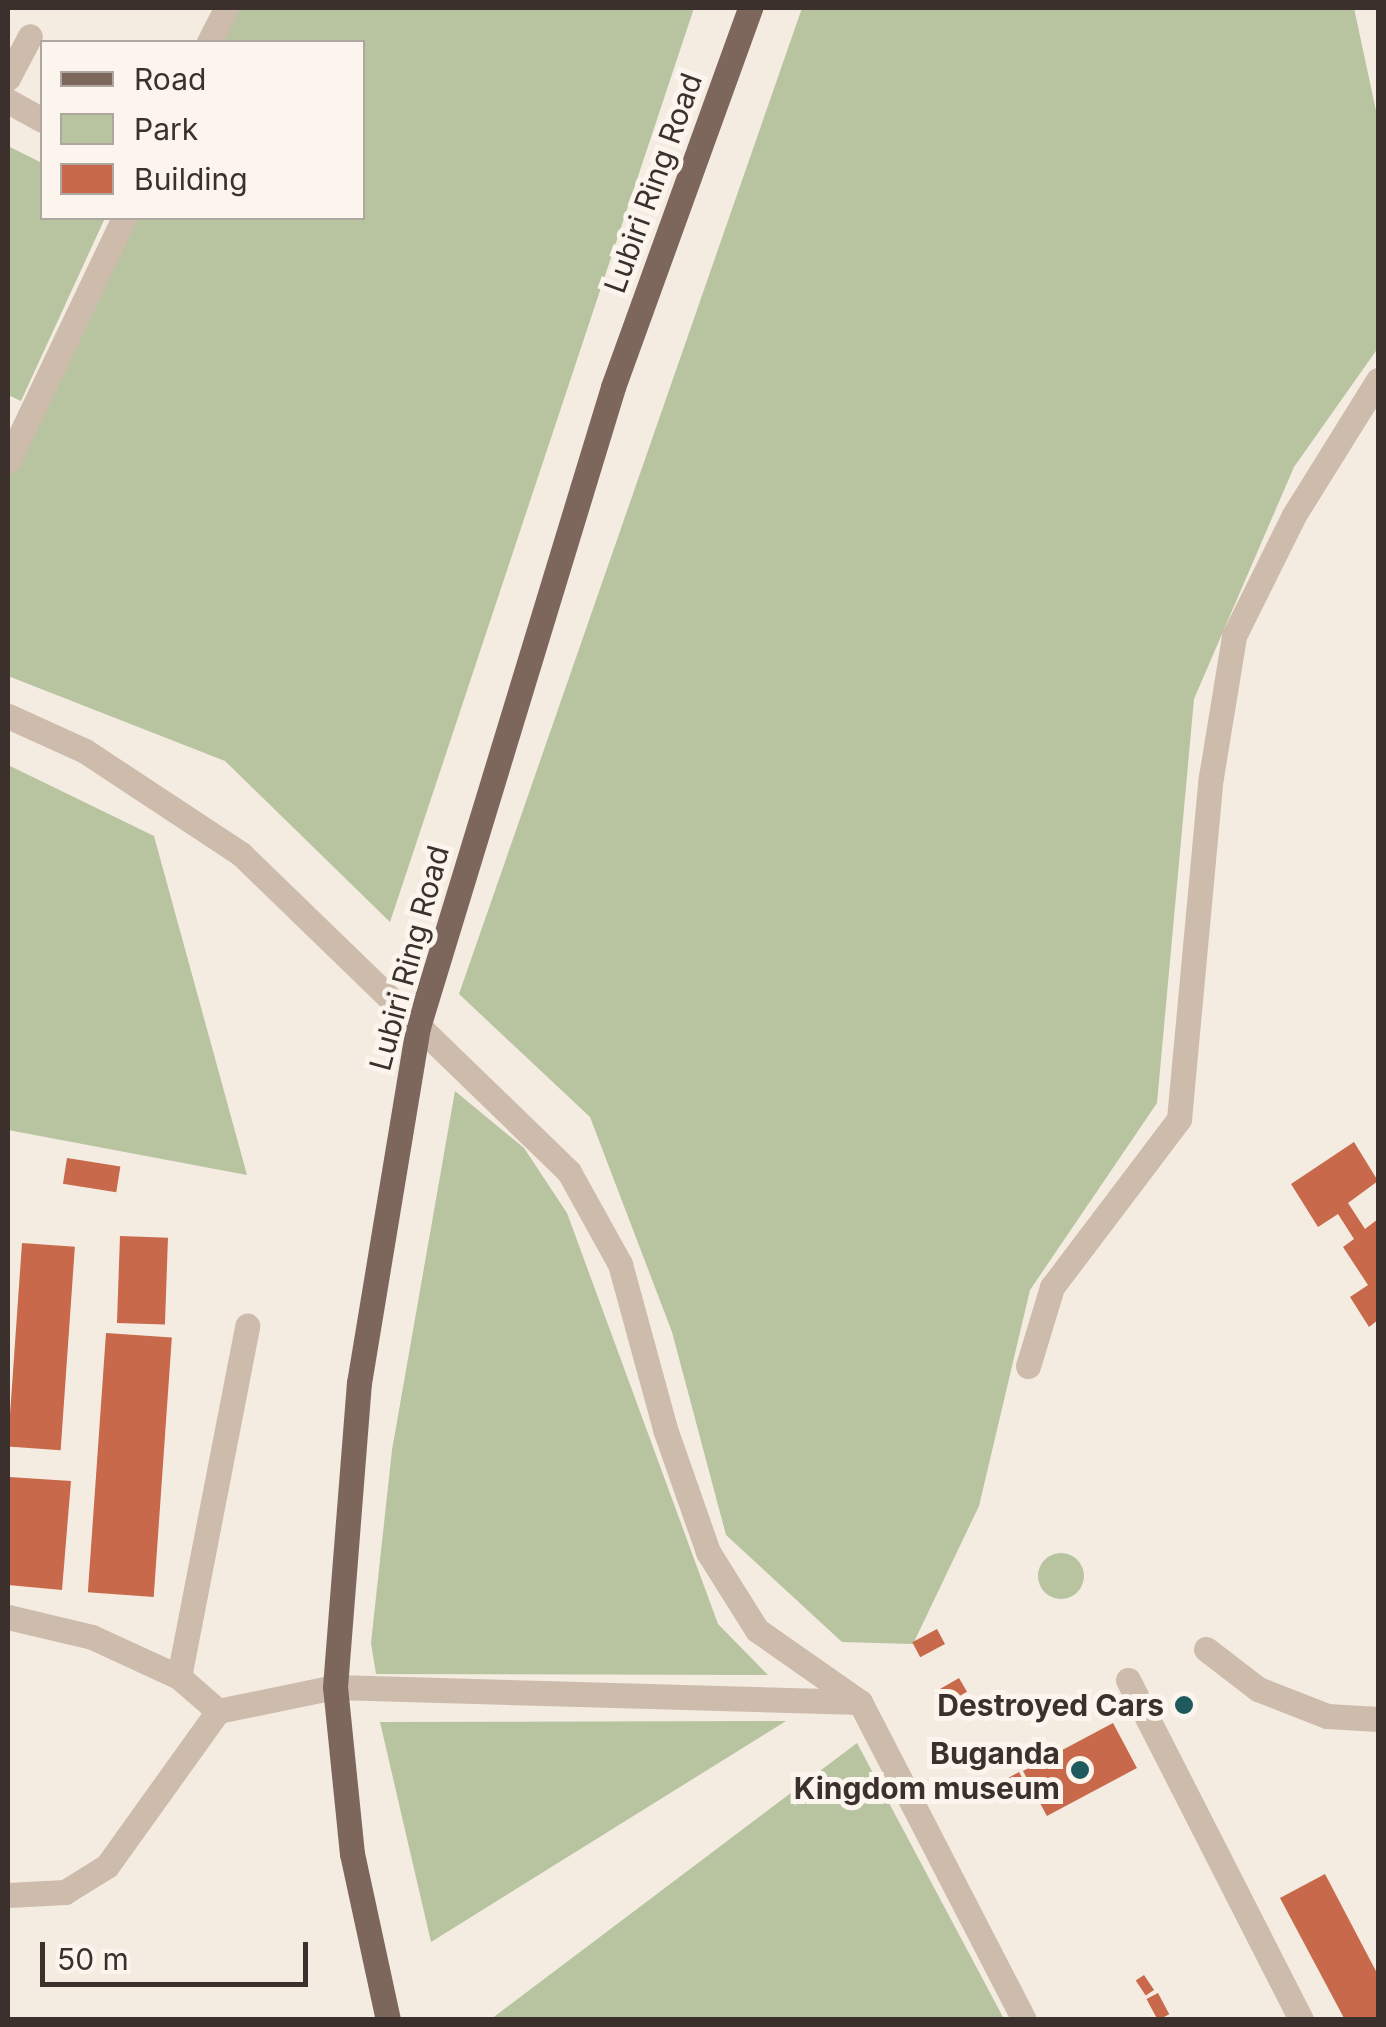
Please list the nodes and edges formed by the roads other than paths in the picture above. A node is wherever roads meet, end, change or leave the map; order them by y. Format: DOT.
graph roads {
  1 [pos="226,8"];
  2 [pos="750,8"];
  3 [pos="30,36"];
  4 [pos="210,40"];
  5 [pos="8,78"];
  6 [pos="8,101"];
  7 [pos="40,119"];
  8 [pos="123,220"];
  9 [pos="1378,380"];
  10 [pos="8,461"];
  11 [pos="8,716"];
  12 [pos="418,1027"];
  13 [pos="247,1326"];
  14 [pos="1028,1366"];
  15 [pos="8,1617"];
  16 [pos="1206,1650"];
  17 [pos="179,1677"];
  18 [pos="1128,1680"];
  19 [pos="334,1687"];
  20 [pos="860,1702"];
  21 [pos="218,1711"];
  22 [pos="1378,1720"];
  23 [pos="8,1895"];
  24 [pos="388,2020"];
  25 [pos="1024,2020"];
  26 [pos="1302,2020"];
  1 -- 4 [label="street"];
  2 -- 12 [label="main road, Lubiri Ring Road"];
  3 -- 5 [label="street"];
  6 -- 7 [label="street"];
  8 -- 10 [label="street"];
  9 -- 14 [label="street"];
  11 -- 12 [label="street"];
  12 -- 19 [label="main road, Lubiri Ring Road"];
  12 -- 20 [label="street"];
  13 -- 17 [label="street"];
  15 -- 17 [label="street"];
  16 -- 22 [label="street"];
  17 -- 21 [label="street"];
  18 -- 26 [label="street"];
  19 -- 20 [label="street"];
  19 -- 21 [label="street"];
  19 -- 24 [label="main road, Lubiri Ring Road"];
  20 -- 25 [label="street"];
  21 -- 23 [label="street"];
}
